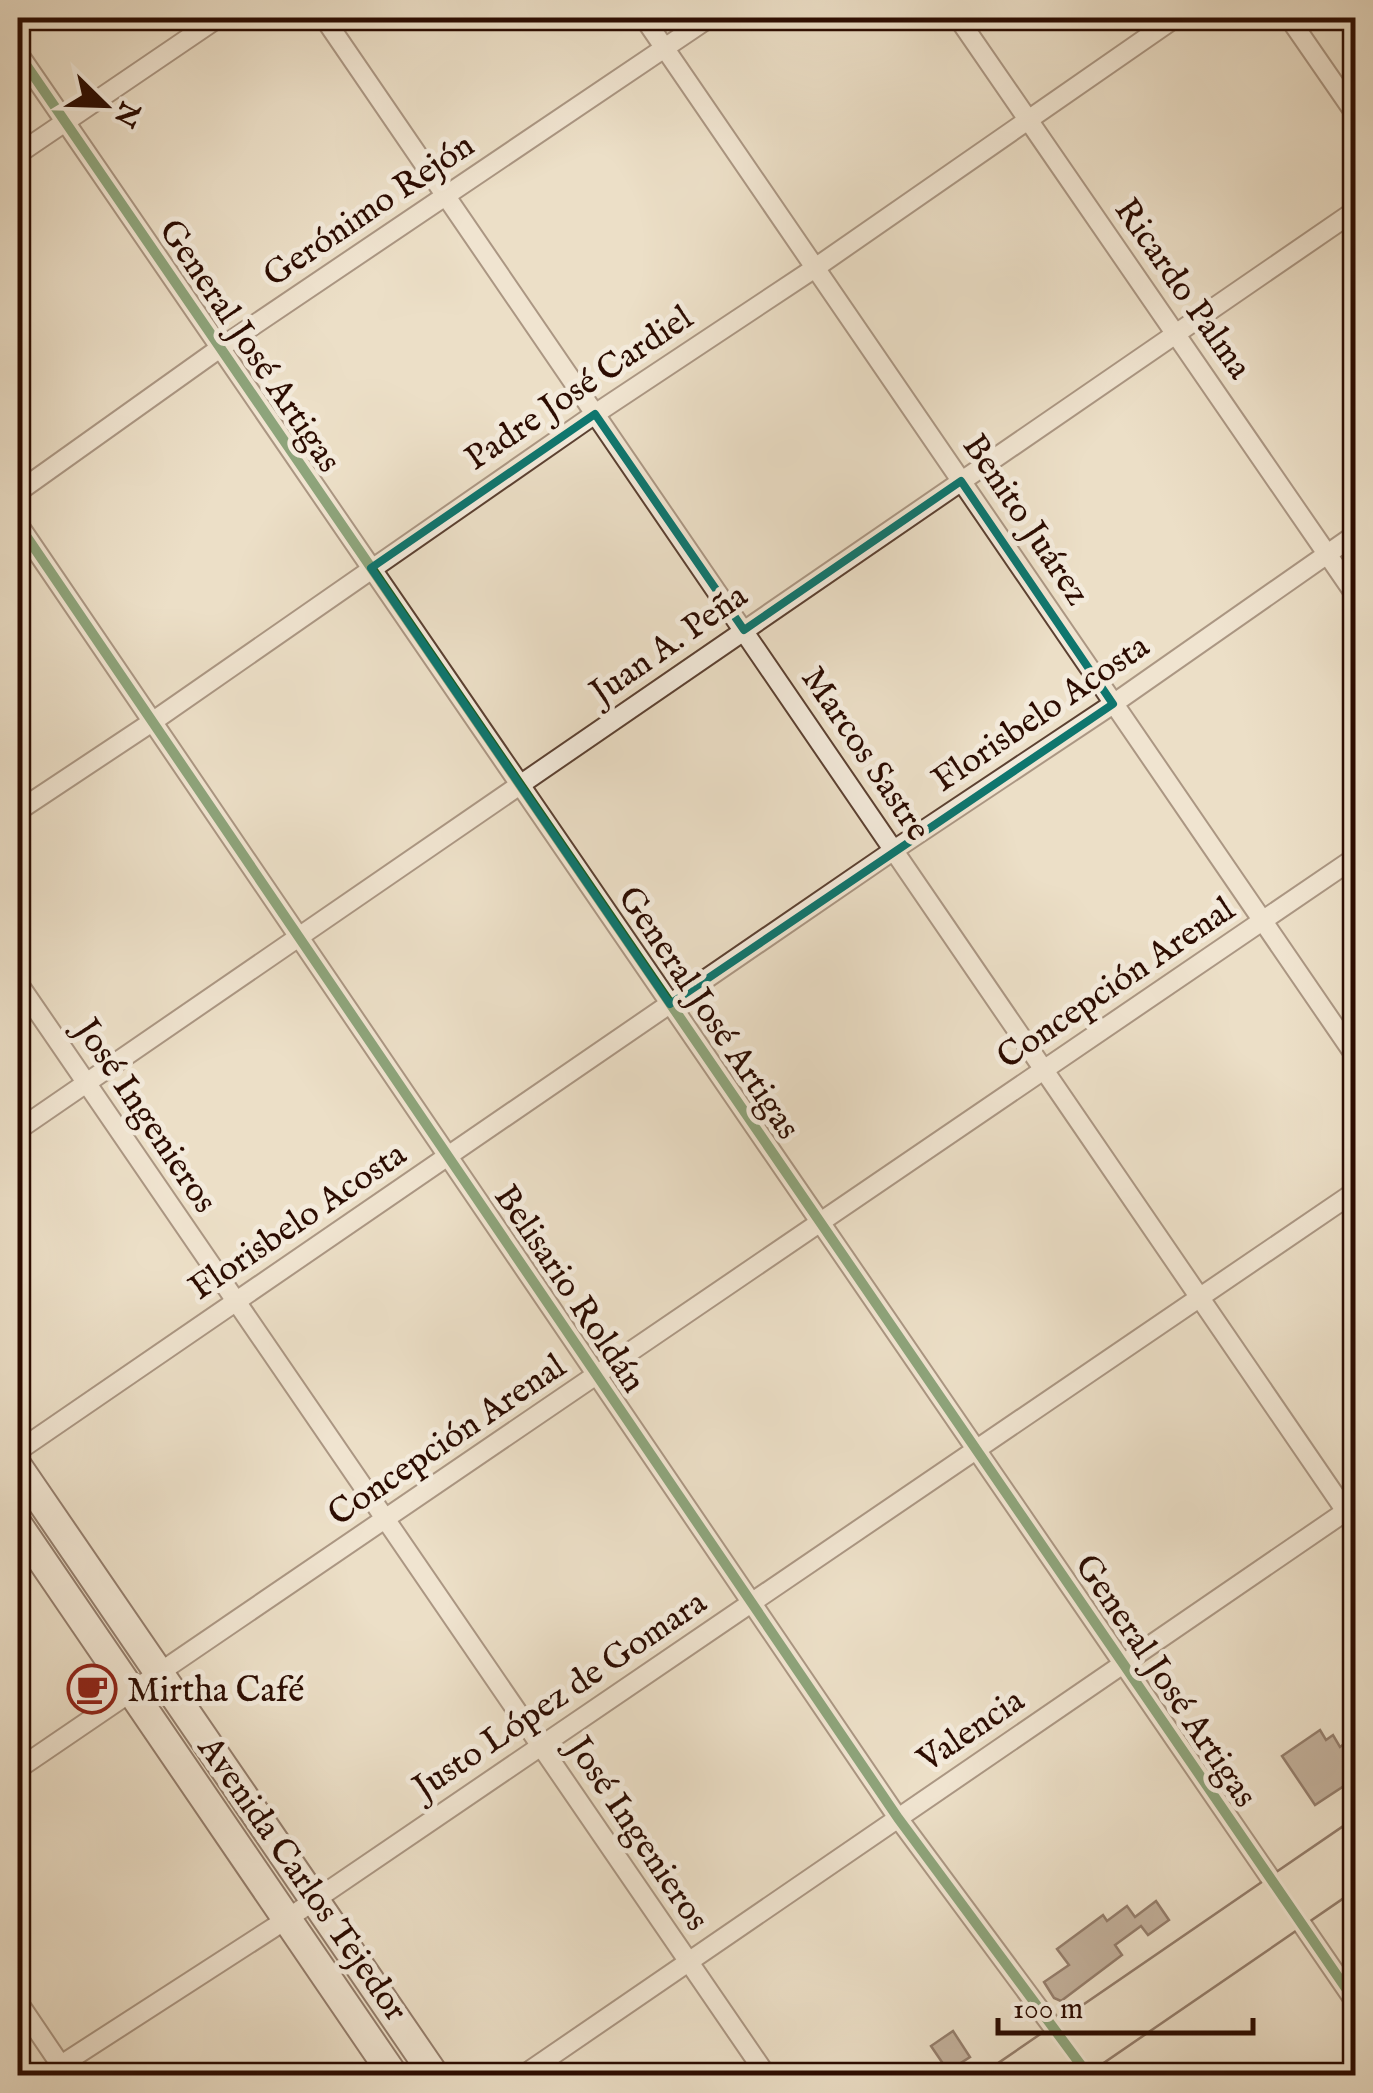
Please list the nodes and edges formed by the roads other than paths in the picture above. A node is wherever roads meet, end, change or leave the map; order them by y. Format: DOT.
graph roads {
  1 [pos="218,18"];
  2 [pos="324,18"];
  3 [pos="644,18"];
  4 [pos="709,18"];
  5 [pos="958,18"];
  6 [pos="1175,18"];
  7 [pos="1289,18"];
  8 [pos="665,48"];
  9 [pos="18,53"];
  10 [pos="1356,115"];
  11 [pos="1028,118"];
  12 [pos="65,122"];
  13 [pos="18,154"];
  14 [pos="446,195"];
  15 [pos="1356,210"];
  16 [pos="815,268"];
  17 [pos="1176,333"];
  18 [pos="220,348"];
  19 [pos="595,414"];
  20 [pos="961,481"];
  21 [pos="18,492"];
  22 [pos="18,524"];
  23 [pos="1356,534"];
  24 [pos="1326,554"];
  25 [pos="371,568"];
  26 [pos="1356,596"];
  27 [pos="744,630"];
  28 [pos="1114,704"];
  29 [pos="152,722"];
  30 [pos="520,784"];
  31 [pos="18,811"];
  32 [pos="894,850"];
  33 [pos="1356,856"];
  34 [pos="1262,920"];
  35 [pos="298,936"];
  36 [pos="18,983"];
  37 [pos="670,1004"];
  38 [pos="1356,1058"];
  39 [pos="1044,1070"];
  40 [pos="86,1082"];
  41 [pos="18,1130"];
  42 [pos="448,1156"];
  43 [pos="1356,1191"];
  44 [pos="820,1223"];
  45 [pos="1198,1296"];
  46 [pos="235,1301"];
  47 [pos="597,1375"];
  48 [pos="975,1449"];
  49 [pos="18,1451"];
  50 [pos="18,1467"];
  51 [pos="1352,1514"];
  52 [pos="385,1520"];
  53 [pos="18,1526"];
  54 [pos="751,1602"];
  55 [pos="1123,1664"];
  56 [pos="160,1674"];
  57 [pos="132,1694"];
  58 [pos="540,1746"];
  59 [pos="18,1768"];
  60 [pos="898,1818"];
  61 [pos="1356,1838"];
  62 [pos="1356,1870"];
  63 [pos="315,1900"];
  64 [pos="1286,1902"];
  65 [pos="287,1919"];
  66 [pos="688,1962"];
  67 [pos="18,2002"];
  68 [pos="1356,2004"];
  69 [pos="1071,2062"];
  70 [pos="57,2072"];
  71 [pos="394,2076"];
  72 [pos="436,2076"];
  73 [pos="522,2076"];
  74 [pos="767,2076"];
  75 [pos="1008,2076"];
  1 -- 12 [label="street"];
  2 -- 14 [label="street, Marcos Sastre"];
  3 -- 8 [label="street, Benito Juárez"];
  4 -- 8 [label="street, Gerónimo Rejón"];
  5 -- 11 [label="street, Ricardo Palma"];
  6 -- 11 [label="street, Padre José Cardiel"];
  7 -- 10 [label="street"];
  8 -- 14 [label="street, Gerónimo Rejón"];
  8 -- 16 [label="street, Benito Juárez"];
  9 -- 12 [label="street, General José Artigas"];
  11 -- 16 [label="street, Padre José Cardiel"];
  11 -- 17 [label="street, Ricardo Palma"];
  12 -- 13 [label="street"];
  12 -- 18 [label="street, General José Artigas"];
  14 -- 18 [label="street, Gerónimo Rejón"];
  14 -- 19 [label="street, Marcos Sastre"];
  15 -- 17 [label="street, Juan A. Peña"];
  16 -- 19 [label="street, Padre José Cardiel"];
  16 -- 20 [label="street, Benito Juárez"];
  17 -- 20 [label="street, Juan A. Peña"];
  17 -- 24 [label="street, Ricardo Palma"];
  18 -- 21 [label="street, Gerónimo Rejón"];
  18 -- 25 [label="street, General José Artigas"];
  19 -- 25 [label="street, Padre José Cardiel"];
  19 -- 27 [label="street, Marcos Sastre"];
  20 -- 27 [label="street, Juan A. Peña"];
  20 -- 28 [label="street, Benito Juárez"];
  22 -- 29 [label="street, Belisario Roldán"];
  23 -- 24 [label="street, Florisbelo Acosta"];
  24 -- 26 [label="street, Ricardo Palma"];
  24 -- 28 [label="street, Florisbelo Acosta"];
  25 -- 29 [label="street, Padre José Cardiel"];
  25 -- 30 [label="street, General José Artigas"];
  27 -- 30 [label="street, Juan A. Peña"];
  27 -- 32 [label="street, Marcos Sastre"];
  28 -- 32 [label="street, Florisbelo Acosta"];
  28 -- 34 [label="street, Benito Juárez"];
  29 -- 31 [label="street, Padre José Cardiel"];
  29 -- 35 [label="street, Belisario Roldán"];
  30 -- 35 [label="street, Juan A. Peña"];
  30 -- 37 [label="street, General José Artigas"];
  32 -- 37 [label="street, Florisbelo Acosta"];
  32 -- 39 [label="street, Marcos Sastre"];
  33 -- 34 [label="street, Concepción Arenal"];
  34 -- 38 [label="street, Benito Juárez"];
  34 -- 39 [label="street, Concepción Arenal"];
  35 -- 40 [label="street, Juan A. Peña"];
  35 -- 42 [label="street, Belisario Roldán"];
  36 -- 40 [label="street, José Ingenieros"];
  37 -- 42 [label="street, Florisbelo Acosta"];
  37 -- 44 [label="street, General José Artigas"];
  39 -- 44 [label="street, Concepción Arenal"];
  39 -- 45 [label="street, Marcos Sastre"];
  40 -- 41 [label="street, Juan A. Peña"];
  40 -- 46 [label="street, José Ingenieros"];
  42 -- 46 [label="street, Florisbelo Acosta"];
  42 -- 47 [label="street, Belisario Roldán"];
  43 -- 45 [label="street, Justo López de Gomara"];
  44 -- 47 [label="street, Concepción Arenal"];
  44 -- 48 [label="street, General José Artigas"];
  45 -- 48 [label="street, Justo López de Gomara"];
  45 -- 51 [label="street, Marcos Sastre"];
  46 -- 49 [label="street, Florisbelo Acosta"];
  46 -- 52 [label="street, José Ingenieros"];
  47 -- 52 [label="street, Concepción Arenal"];
  47 -- 54 [label="street, Belisario Roldán"];
  48 -- 54 [label="street, Justo López de Gomara"];
  48 -- 55 [label="street, General José Artigas"];
  50 -- 56 [label="main road, Avenida Carlos Tejedor"];
  51 -- 55 [label="street, Valencia"];
  52 -- 56 [label="street, Concepción Arenal"];
  52 -- 58 [label="street, José Ingenieros"];
  53 -- 57 [label="main road, Avenida Carlos Tejedor"];
  54 -- 58 [label="street, Justo López de Gomara"];
  54 -- 60 [label="street, Belisario Roldán"];
  55 -- 60 [label="street, Valencia"];
  55 -- 64 [label="street, General José Artigas"];
  56 -- 57 [label="street, Concepción Arenal"];
  56 -- 63 [label="main road, Avenida Carlos Tejedor"];
  57 -- 59 [label="street, Concepción Arenal"];
  57 -- 65 [label="main road, Avenida Carlos Tejedor"];
  58 -- 63 [label="street, Justo López de Gomara"];
  58 -- 66 [label="street, José Ingenieros"];
  60 -- 66 [label="street, Valencia"];
  60 -- 69 [label="street, Belisario Roldán"];
  61 -- 64 [label="main road"];
  62 -- 64 [label="main road"];
  63 -- 65 [label="street, Justo López de Gomara"];
  63 -- 72 [label="main road, Avenida Carlos Tejedor"];
  64 -- 68 [label="street, General José Artigas"];
  64 -- 69 [label="main road"];
  65 -- 70 [label="street, Justo López de Gomara"];
  65 -- 71 [label="main road, Avenida Carlos Tejedor"];
  66 -- 73 [label="street, Valencia"];
  66 -- 74 [label="street, José Ingenieros"];
  67 -- 70 [label="street"];
  69 -- 75 [label="main road"];
}
